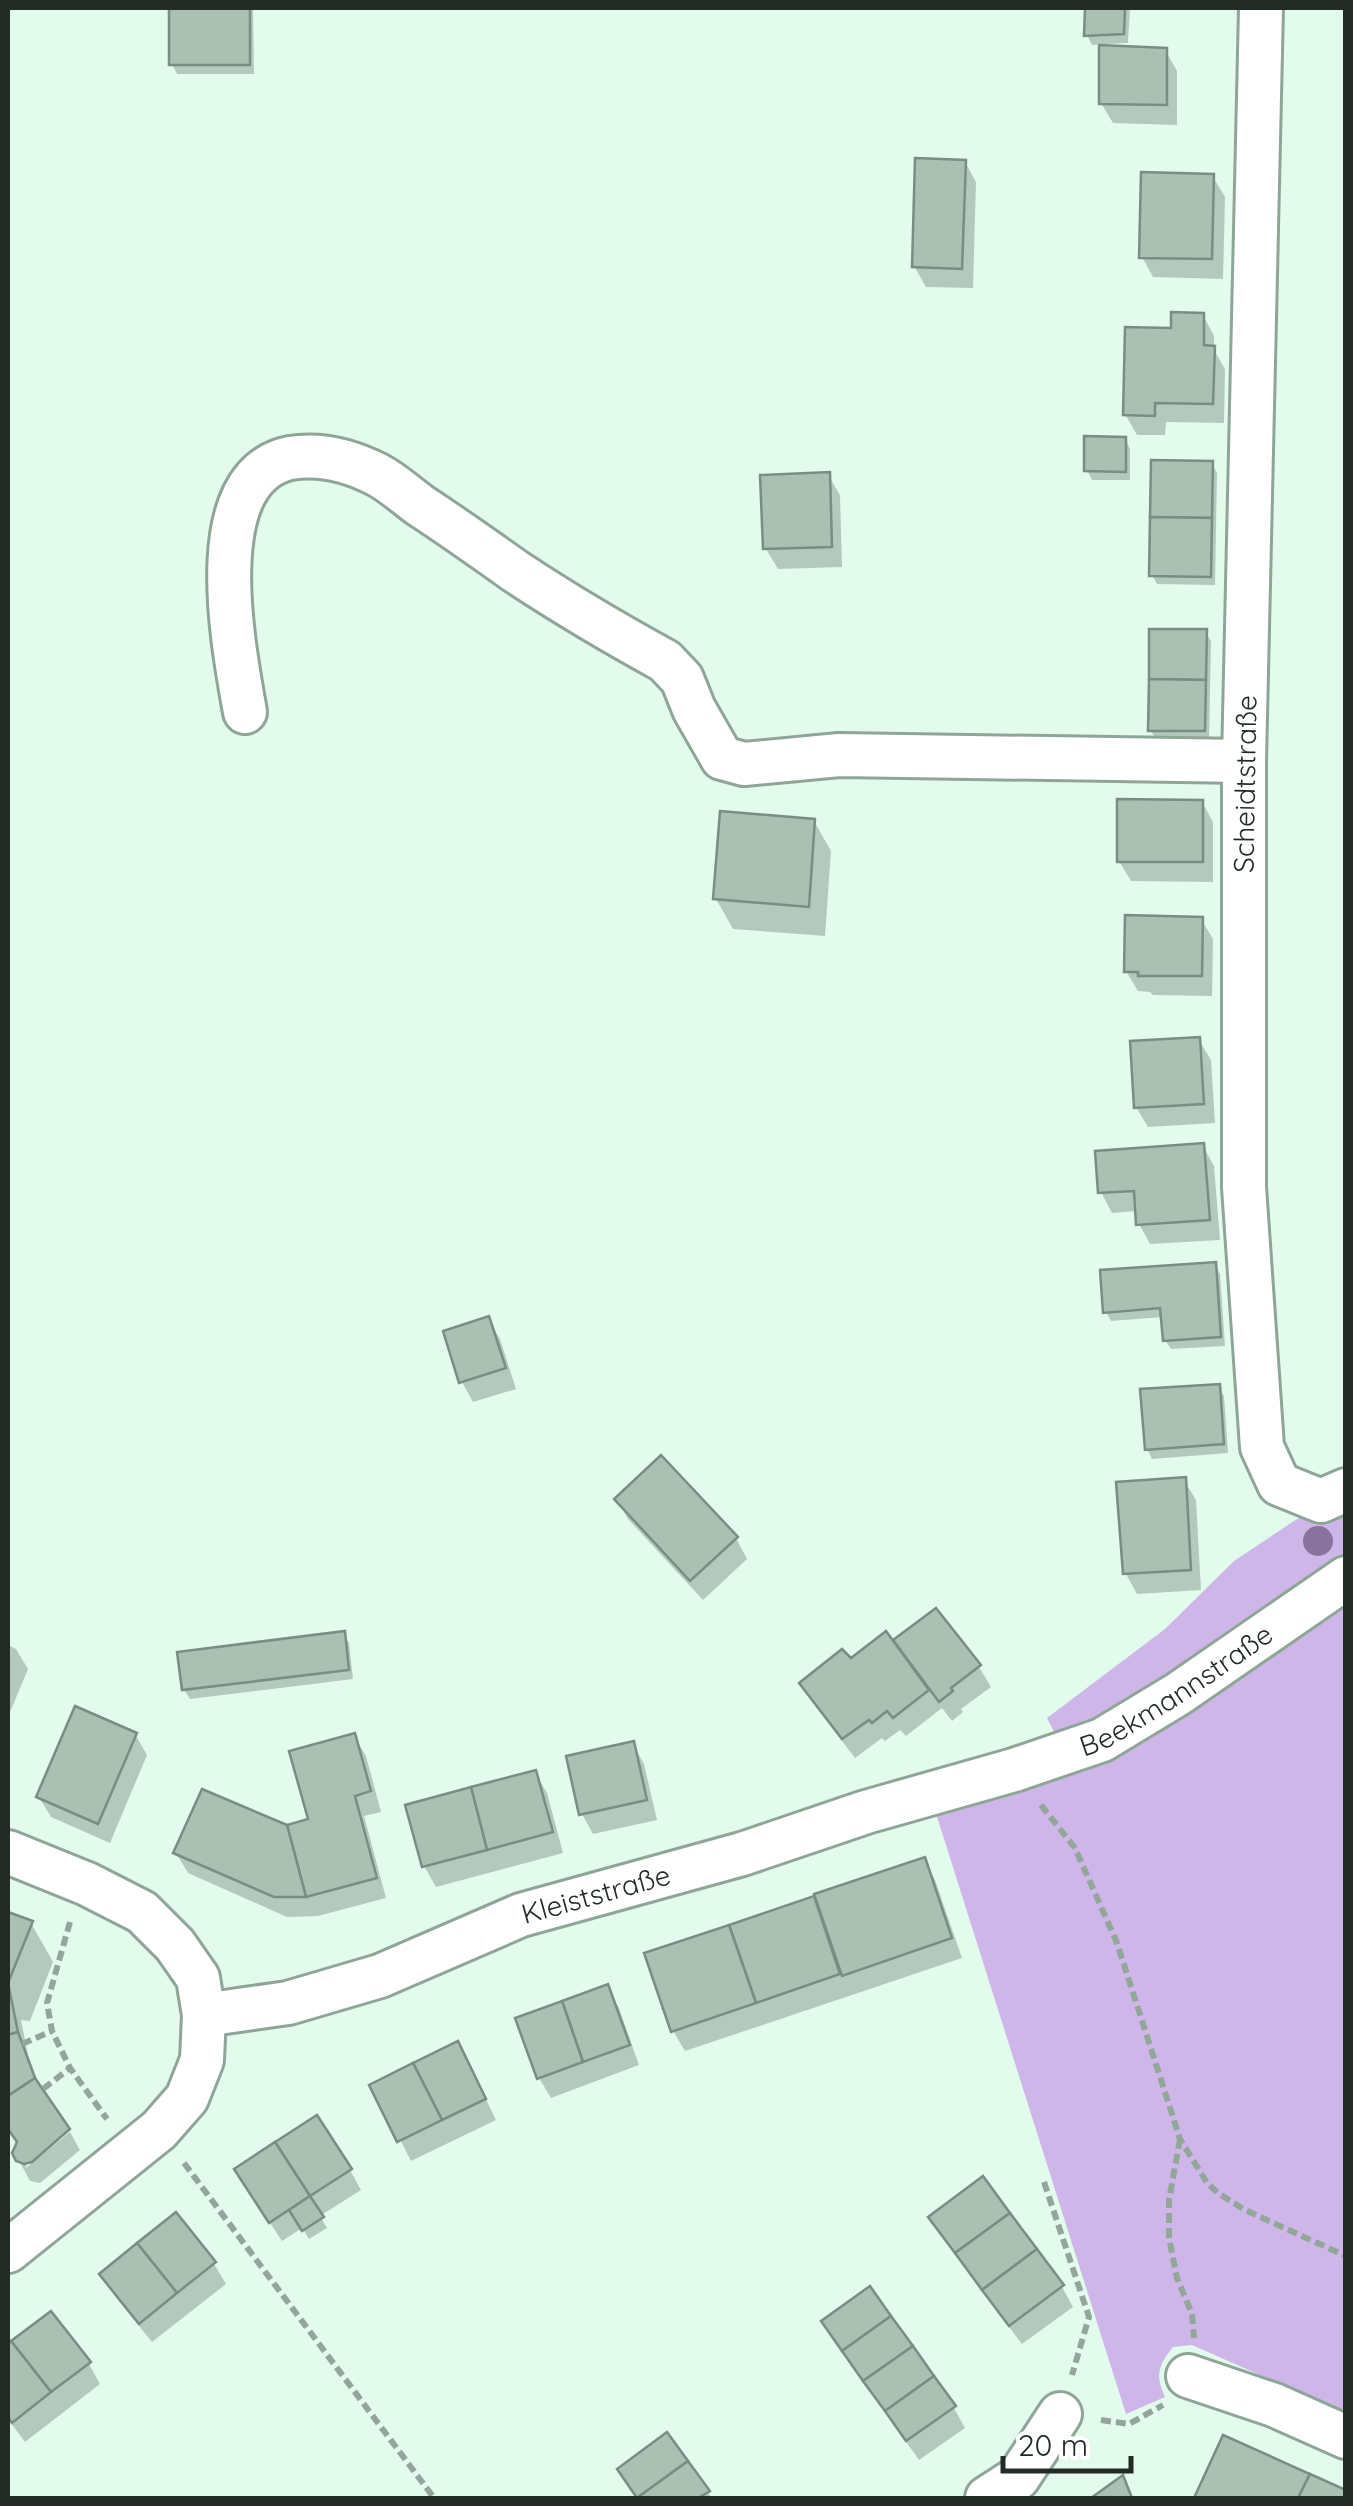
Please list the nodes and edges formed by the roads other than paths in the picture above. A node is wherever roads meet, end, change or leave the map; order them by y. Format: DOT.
graph roads {
  1 [pos="1261,8"];
  2 [pos="244,712"];
  3 [pos="1244,762"];
  4 [pos="1346,1490"];
  5 [pos="1346,1578"];
  6 [pos="1003,1774"];
  7 [pos="8,1852"];
  8 [pos="204,2015"];
  9 [pos="8,2251"];
  10 [pos="1188,2376"];
  11 [pos="1060,2414"];
  12 [pos="1346,2437"];
  13 [pos="988,2498"];
  1 -- 3 [label="street, Scheidtstraße"];
  2 -- 3 [label="street"];
  3 -- 4 [label="street, Scheidtstraße"];
  5 -- 6 [label="street, Beekmannstraße"];
  6 -- 8 [label="street, Kleiststraße"];
  7 -- 8 [label="street"];
  8 -- 9 [label="street"];
  10 -- 12 [label="street"];
  11 -- 13 [label="street"];
}
